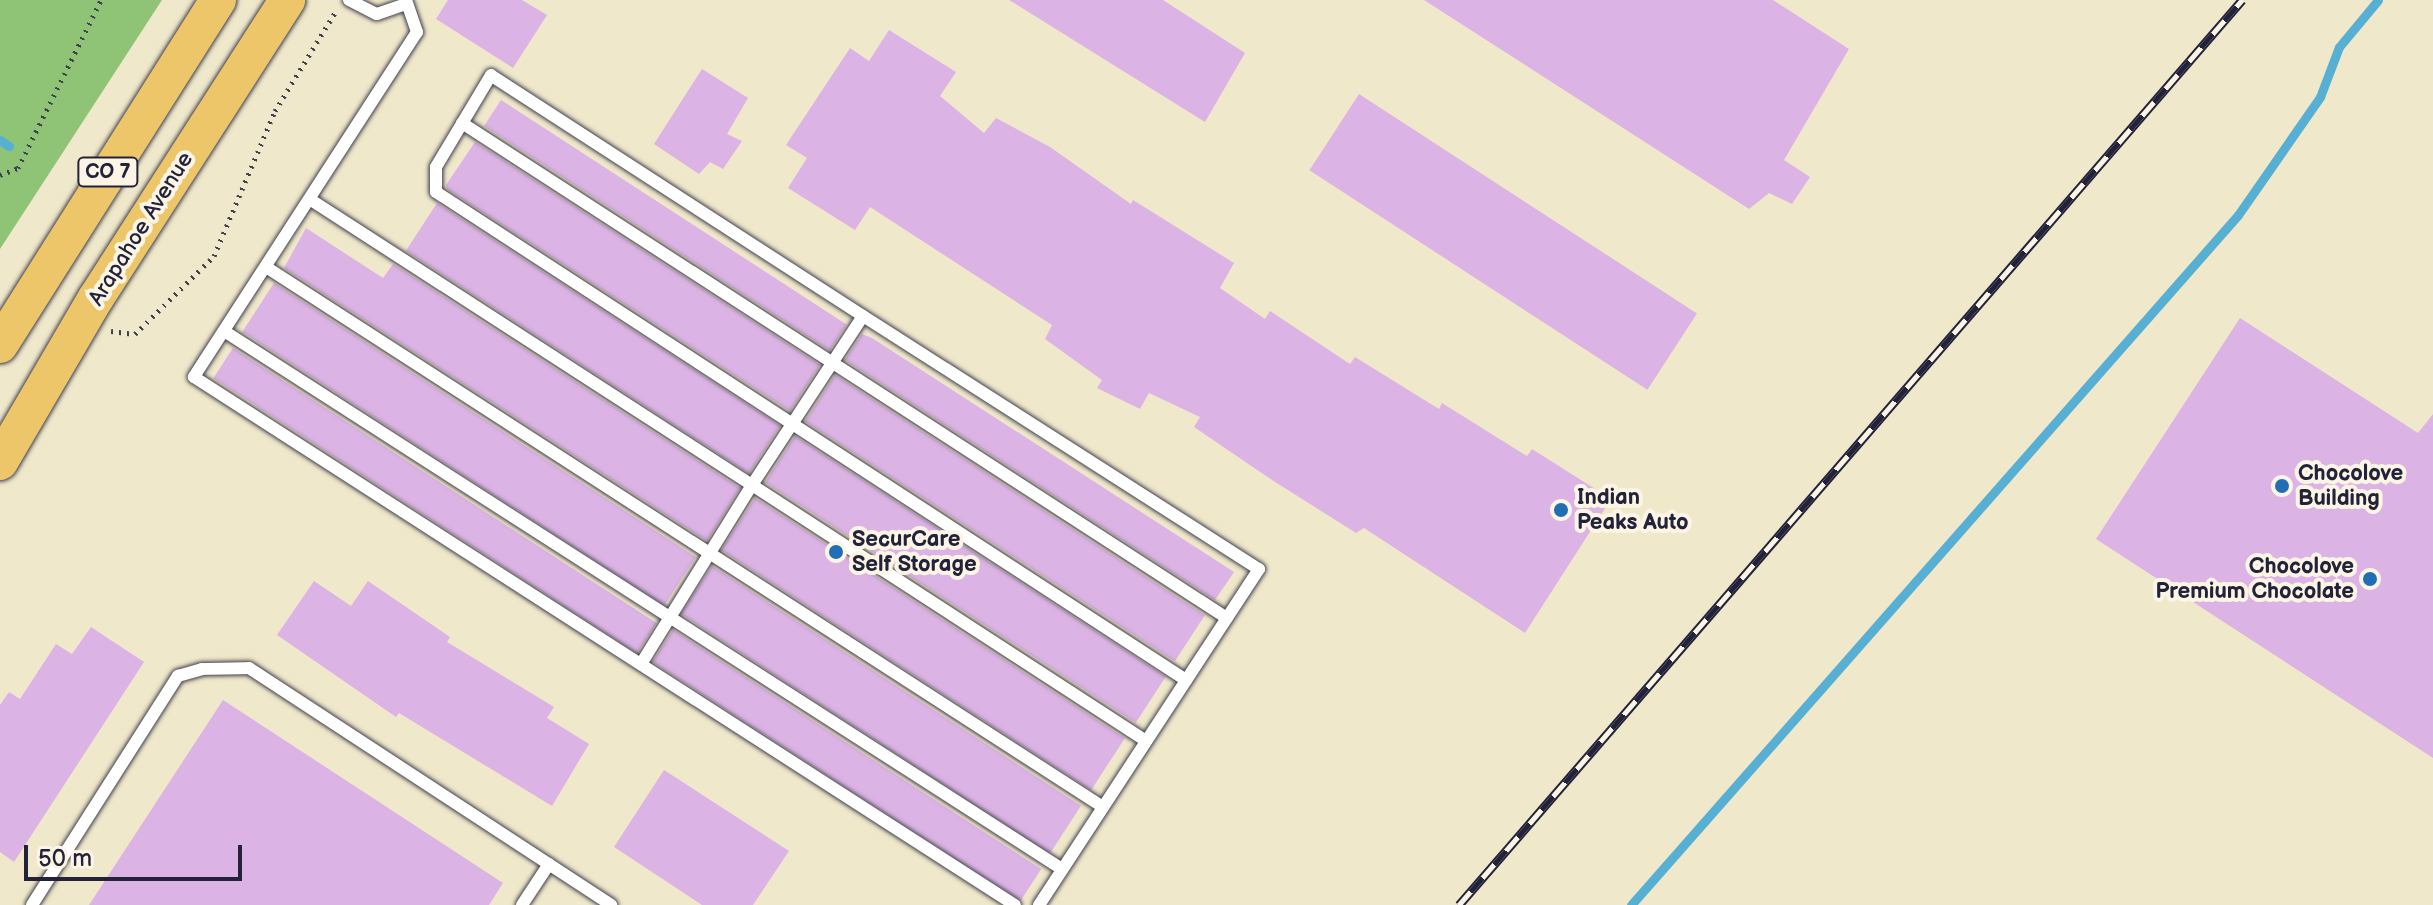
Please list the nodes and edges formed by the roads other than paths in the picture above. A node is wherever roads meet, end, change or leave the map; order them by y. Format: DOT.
graph roads {
  1 [pos="218,0"];
  2 [pos="287,0"];
  3 [pos="349,0"];
  4 [pos="406,2"];
  5 [pos="462,123"];
  6 [pos="311,200"];
  7 [pos="266,267"];
  8 [pos="863,316"];
  9 [pos="224,331"];
  10 [pos="0,345"];
  11 [pos="833,362"];
  12 [pos="792,424"];
  13 [pos="0,462"];
  14 [pos="752,485"];
  15 [pos="709,554"];
  16 [pos="670,616"];
  17 [pos="1227,618"];
  18 [pos="641,664"];
  19 [pos="1186,680"];
  20 [pos="1146,741"];
  21 [pos="1103,807"];
  22 [pos="549,864"];
  23 [pos="1062,869"];
  24 [pos="32,905"];
  25 [pos="522,905"];
  26 [pos="611,905"];
  27 [pos="1015,905"];
  28 [pos="1039,905"];
  1 -- 10 [label="main road, CO 7"];
  2 -- 13 [label="main road, Arapahoe Avenue / CO 7"];
  3 -- 4 [label="lane"];
  4 -- 6 [label="lane"];
  5 -- 8 [label="lane"];
  5 -- 11 [label="lane"];
  5 -- 12 [label="lane"];
  6 -- 7 [label="lane"];
  6 -- 14 [label="lane"];
  7 -- 9 [label="lane"];
  7 -- 15 [label="lane"];
  8 -- 11 [label="lane"];
  8 -- 17 [label="lane"];
  9 -- 16 [label="lane"];
  9 -- 18 [label="lane"];
  11 -- 12 [label="lane"];
  11 -- 17 [label="lane"];
  12 -- 14 [label="lane"];
  12 -- 19 [label="lane"];
  14 -- 15 [label="lane"];
  14 -- 20 [label="lane"];
  15 -- 16 [label="lane"];
  15 -- 21 [label="lane"];
  16 -- 18 [label="lane"];
  16 -- 23 [label="lane"];
  17 -- 19 [label="lane"];
  18 -- 27 [label="lane"];
  19 -- 20 [label="lane"];
  20 -- 21 [label="lane"];
  21 -- 23 [label="lane"];
  22 -- 24 [label="lane"];
  22 -- 25 [label="lane"];
  22 -- 26 [label="lane"];
  23 -- 28 [label="lane"];
}
